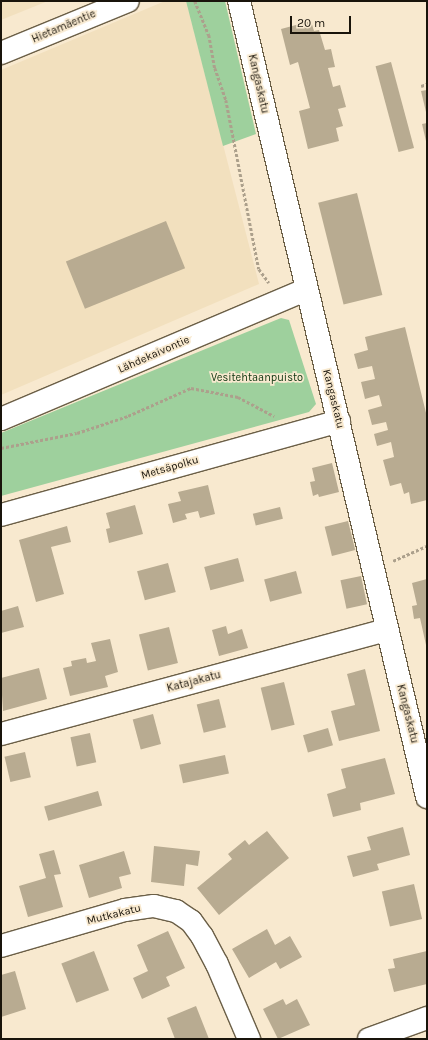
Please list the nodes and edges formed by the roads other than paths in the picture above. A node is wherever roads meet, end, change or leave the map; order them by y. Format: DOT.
graph roads {
  1 [pos="128,1"];
  2 [pos="239,1"];
  3 [pos="1,54"];
  4 [pos="307,289"];
  5 [pos="1,419"];
  6 [pos="339,421"];
  7 [pos="1,515"];
  8 [pos="386,630"];
  9 [pos="1,734"];
  10 [pos="427,796"];
  11 [pos="1,946"];
  12 [pos="427,1018"];
  13 [pos="248,1039"];
  14 [pos="370,1039"];
  1 -- 3 [label="street, Hietamäentie"];
  2 -- 4 [label="street, Kangaskatu"];
  4 -- 5 [label="street, Lähdekaivontie"];
  4 -- 6 [label="street, Kangaskatu"];
  6 -- 7 [label="street, Metsäpolku"];
  6 -- 8 [label="street, Kangaskatu"];
  8 -- 9 [label="street, Katajakatu"];
  8 -- 10 [label="street, Kangaskatu"];
  11 -- 13 [label="street, Mutkakatu"];
  12 -- 14 [label="street"];
}
